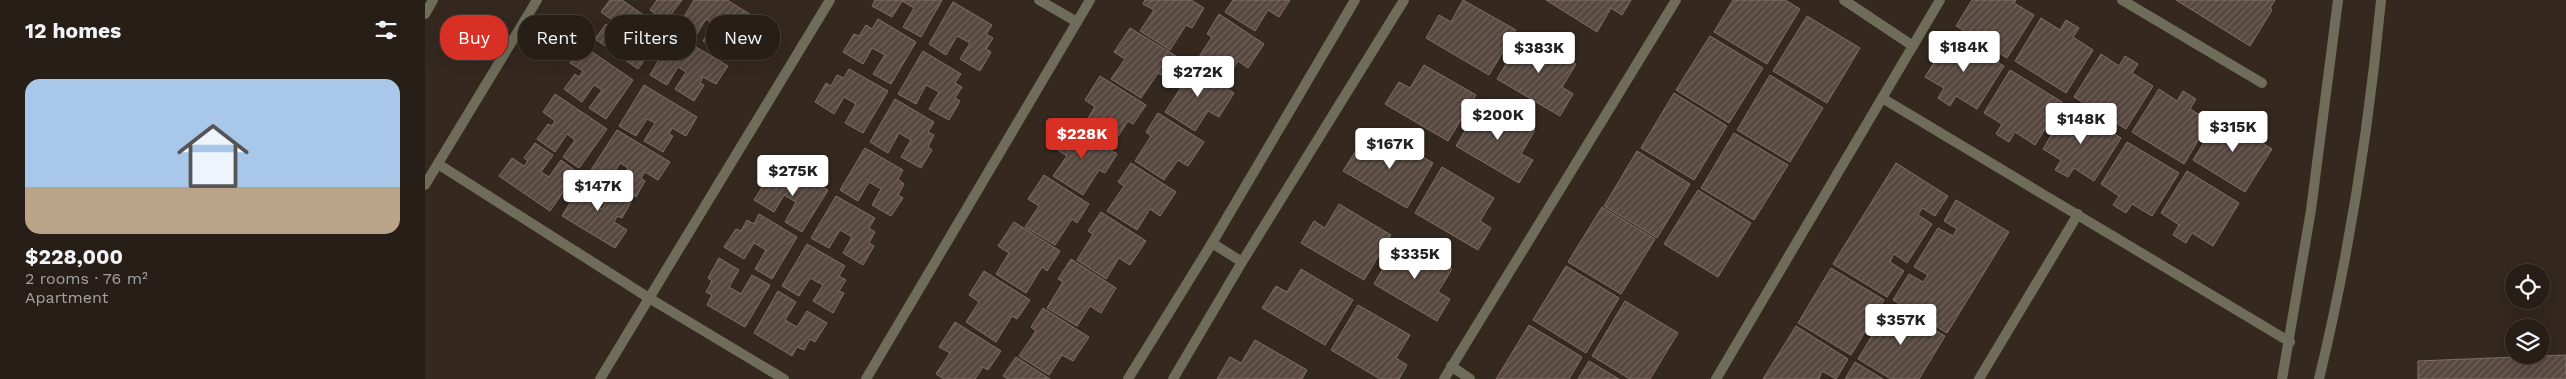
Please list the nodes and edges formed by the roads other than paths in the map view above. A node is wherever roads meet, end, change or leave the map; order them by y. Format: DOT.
graph roads {
  1 [pos="433,0"];
  2 [pos="537,0"];
  3 [pos="829,0"];
  4 [pos="1039,0"];
  5 [pos="1090,0"];
  6 [pos="1355,0"];
  7 [pos="1405,0"];
  8 [pos="1676,0"];
  9 [pos="1844,0"];
  10 [pos="1940,0"];
  11 [pos="2122,0"];
  12 [pos="2339,0"];
  13 [pos="2381,0"];
  14 [pos="425,14"];
  15 [pos="1077,22"];
  16 [pos="1913,46"];
  17 [pos="2261,83"];
  18 [pos="1882,98"];
  19 [pos="438,164"];
  20 [pos="425,185"];
  21 [pos="2078,214"];
  22 [pos="1211,243"];
  23 [pos="1242,262"];
  24 [pos="649,298"];
  25 [pos="2290,342"];
  26 [pos="1451,366"];
  27 [pos="600,379"];
  28 [pos="784,379"];
  29 [pos="866,379"];
  30 [pos="1128,379"];
  31 [pos="1173,379"];
  32 [pos="1444,379"];
  33 [pos="1470,379"];
  34 [pos="1716,379"];
  35 [pos="1979,379"];
  36 [pos="2282,379"];
  37 [pos="2319,379"];
  1 -- 14 [label="street"];
  2 -- 19 [label="street"];
  3 -- 24 [label="street"];
  4 -- 15 [label="street"];
  5 -- 15 [label="street"];
  6 -- 22 [label="street"];
  7 -- 23 [label="street"];
  8 -- 26 [label="street"];
  9 -- 16 [label="street"];
  10 -- 16 [label="street"];
  11 -- 17 [label="street"];
  12 -- 25 [label="street"];
  13 -- 37 [label="street"];
  15 -- 29 [label="street"];
  16 -- 18 [label="street"];
  18 -- 21 [label="street"];
  18 -- 34 [label="street"];
  19 -- 20 [label="street"];
  19 -- 24 [label="street"];
  21 -- 25 [label="street"];
  21 -- 35 [label="street"];
  22 -- 23 [label="street"];
  22 -- 30 [label="street"];
  23 -- 31 [label="street"];
  24 -- 27 [label="street"];
  24 -- 28 [label="street"];
  25 -- 36 [label="street"];
  26 -- 32 [label="street"];
  26 -- 33 [label="street"];
}
